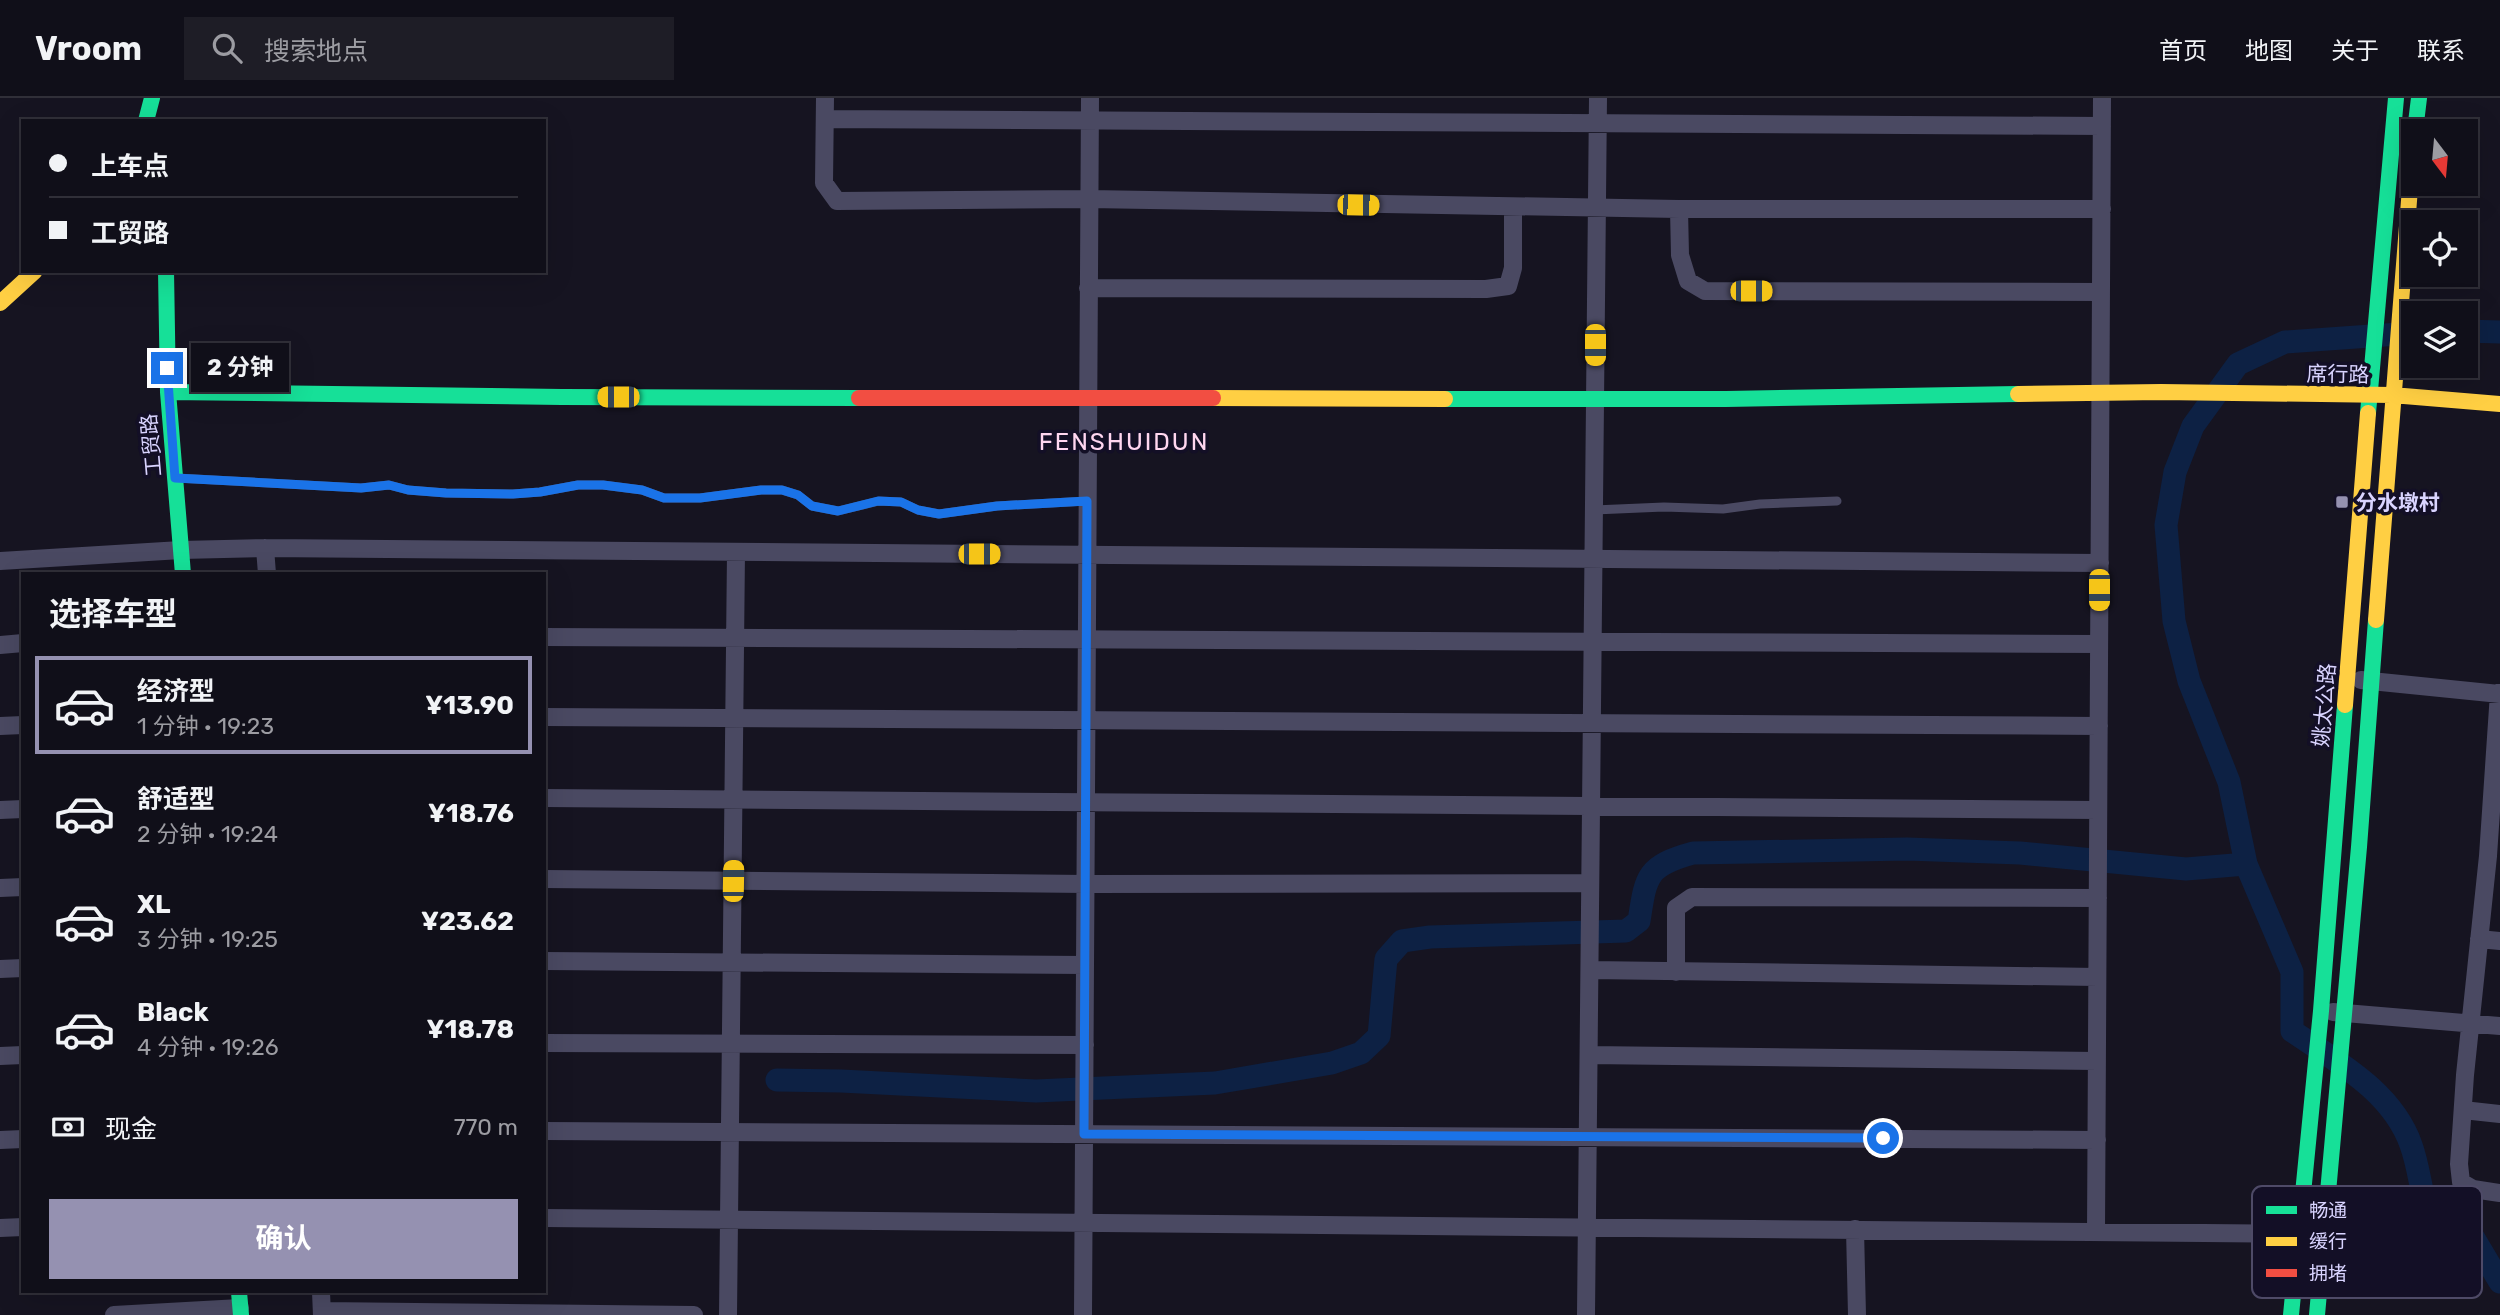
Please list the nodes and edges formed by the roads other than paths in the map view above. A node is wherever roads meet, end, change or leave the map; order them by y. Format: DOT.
graph roads {
  1 [pos="152,98"];
  2 [pos="162,98"];
  3 [pos="825,98"];
  4 [pos="1090,98"];
  5 [pos="1598,98"];
  6 [pos="2102,98"];
  7 [pos="2396,98"];
  8 [pos="2418,98"];
  9 [pos="147,119"];
  10 [pos="163,119"];
  11 [pos="825,119"];
  12 [pos="2416,119"];
  13 [pos="1090,120"];
  14 [pos="1598,123"];
  15 [pos="2102,126"];
  16 [pos="2409,196"];
  17 [pos="1089,199"];
  18 [pos="1513,207"];
  19 [pos="1597,208"];
  20 [pos="1679,209"];
  21 [pos="2102,209"];
  22 [pos="33,273"];
  23 [pos="166,273"];
  24 [pos="1088,288"];
  25 [pos="2101,292"];
  26 [pos="0,303"];
  27 [pos="168,392"];
  28 [pos="2099,393"];
  29 [pos="2369,395"];
  30 [pos="2392,395"];
  31 [pos="1088,398"];
  32 [pos="1595,399"];
  33 [pos="2500,404"];
  34 [pos="175,478"];
  35 [pos="1087,501"];
  36 [pos="1837,501"];
  37 [pos="1594,510"];
  38 [pos="265,548"];
  39 [pos="181,550"];
  40 [pos="736,552"];
  41 [pos="1087,555"];
  42 [pos="1594,559"];
  43 [pos="0,561"];
  44 [pos="2100,563"];
  45 [pos="183,572"];
  46 [pos="267,572"];
  47 [pos="546,637"];
  48 [pos="735,637"];
  49 [pos="1087,639"];
  50 [pos="1593,641"];
  51 [pos="21,643"];
  52 [pos="2099,644"];
  53 [pos="0,645"];
  54 [pos="2348,678"];
  55 [pos="2372,681"];
  56 [pos="2500,694"];
  57 [pos="546,717"];
  58 [pos="734,719"];
  59 [pos="1086,720"];
  60 [pos="1592,723"];
  61 [pos="21,725"];
  62 [pos="0,726"];
  63 [pos="2099,726"];
  64 [pos="2497,778"];
  65 [pos="546,799"];
  66 [pos="733,800"];
  67 [pos="1086,802"];
  68 [pos="1591,805"];
  69 [pos="21,809"];
  70 [pos="0,810"];
  71 [pos="2098,810"];
  72 [pos="2494,856"];
  73 [pos="546,879"];
  74 [pos="733,881"];
  75 [pos="1590,883"];
  76 [pos="1086,884"];
  77 [pos="21,887"];
  78 [pos="0,888"];
  79 [pos="2098,898"];
  80 [pos="2479,939"];
  81 [pos="2500,941"];
  82 [pos="546,961"];
  83 [pos="732,962"];
  84 [pos="1590,964"];
  85 [pos="1085,965"];
  86 [pos="21,968"];
  87 [pos="0,969"];
  88 [pos="1676,972"];
  89 [pos="2097,977"];
  90 [pos="2321,1011"];
  91 [pos="2345,1013"];
  92 [pos="2471,1023"];
  93 [pos="2500,1026"];
  94 [pos="546,1043"];
  95 [pos="731,1044"];
  96 [pos="1085,1053"];
  97 [pos="21,1055"];
  98 [pos="1589,1055"];
  99 [pos="0,1056"];
  100 [pos="2097,1061"];
  101 [pos="2463,1110"];
  102 [pos="2500,1114"];
  103 [pos="546,1131"];
  104 [pos="730,1132"];
  105 [pos="1084,1134"];
  106 [pos="1588,1137"];
  107 [pos="21,1139"];
  108 [pos="0,1140"];
  109 [pos="2097,1140"];
  110 [pos="2304,1186"];
  111 [pos="2328,1186"];
  112 [pos="2468,1186"];
  113 [pos="2482,1190"];
  114 [pos="2500,1193"];
  115 [pos="546,1218"];
  116 [pos="729,1220"];
  117 [pos="1084,1223"];
  118 [pos="21,1227"];
  119 [pos="1587,1227"];
  120 [pos="0,1228"];
  121 [pos="1855,1229"];
  122 [pos="2096,1232"];
  123 [pos="2252,1234"];
  124 [pos="321,1293"];
  125 [pos="240,1305"];
  126 [pos="322,1313"];
  127 [pos="114,1315"];
  128 [pos="694,1315"];
  129 [pos="728,1315"];
  130 [pos="1083,1315"];
  131 [pos="1586,1315"];
  132 [pos="1857,1315"];
  1 -- 9 [label="street"];
  2 -- 10 [label="street"];
  3 -- 11 [label="street"];
  4 -- 13 [label="street"];
  5 -- 14 [label="street"];
  6 -- 15 [label="street"];
  7 -- 29 [label="street, 姚太公路"];
  8 -- 12 [label="street"];
  11 -- 13 [label="street"];
  11 -- 17 [label="street"];
  13 -- 14 [label="street"];
  13 -- 17 [label="street"];
  14 -- 15 [label="street"];
  14 -- 19 [label="street"];
  15 -- 21 [label="street"];
  16 -- 30 [label="street"];
  17 -- 18 [label="street"];
  17 -- 24 [label="street"];
  18 -- 19 [label="street"];
  18 -- 24 [label="street"];
  19 -- 20 [label="street"];
  19 -- 32 [label="street"];
  20 -- 21 [label="street"];
  20 -- 25 [label="street"];
  21 -- 25 [label="street"];
  22 -- 26 [label="street"];
  23 -- 27 [label="street, 工贸路"];
  24 -- 31 [label="street"];
  25 -- 28 [label="street"];
  27 -- 31 [label="street, 席行路"];
  27 -- 34 [label="street, 工贸路"];
  28 -- 29 [label="street, 席行路"];
  28 -- 32 [label="street, 席行路"];
  28 -- 44 [label="street"];
  29 -- 30 [label="street, 席行路"];
  29 -- 54 [label="street, 姚太公路"];
  30 -- 33 [label="street, 席行路"];
  30 -- 55 [label="street"];
  31 -- 32 [label="street, 席行路"];
  31 -- 35 [label="street"];
  32 -- 37 [label="street"];
  34 -- 35 [label="lane"];
  34 -- 39 [label="street, 工贸路"];
  35 -- 41 [label="street"];
  36 -- 37 [label="lane"];
  37 -- 42 [label="street"];
  38 -- 39 [label="street"];
  38 -- 40 [label="street"];
  38 -- 46 [label="street"];
  39 -- 43 [label="street"];
  39 -- 45 [label="street, 工贸路"];
  40 -- 41 [label="street"];
  40 -- 48 [label="street"];
  41 -- 42 [label="street"];
  41 -- 49 [label="street"];
  42 -- 44 [label="street"];
  42 -- 50 [label="street"];
  44 -- 52 [label="street"];
  47 -- 48 [label="street"];
  48 -- 49 [label="street"];
  48 -- 58 [label="street"];
  49 -- 50 [label="street"];
  49 -- 59 [label="street"];
  50 -- 52 [label="street"];
  50 -- 60 [label="street"];
  51 -- 53 [label="street"];
  52 -- 63 [label="street"];
  54 -- 55 [label="street"];
  54 -- 90 [label="street, 姚太公路"];
  55 -- 56 [label="street"];
  55 -- 91 [label="street"];
  56 -- 64 [label="street"];
  57 -- 58 [label="street"];
  58 -- 59 [label="street"];
  58 -- 66 [label="street"];
  59 -- 60 [label="street"];
  59 -- 67 [label="street"];
  60 -- 63 [label="street"];
  60 -- 68 [label="street"];
  61 -- 62 [label="street"];
  63 -- 71 [label="street"];
  64 -- 72 [label="street"];
  65 -- 66 [label="street"];
  66 -- 67 [label="street"];
  66 -- 74 [label="street"];
  67 -- 68 [label="street"];
  67 -- 76 [label="street"];
  68 -- 71 [label="street"];
  68 -- 75 [label="street"];
  69 -- 70 [label="street"];
  71 -- 79 [label="street"];
  72 -- 80 [label="street"];
  73 -- 74 [label="street"];
  74 -- 76 [label="street"];
  74 -- 83 [label="street"];
  75 -- 76 [label="street"];
  75 -- 84 [label="street"];
  76 -- 85 [label="street"];
  77 -- 78 [label="street"];
  79 -- 88 [label="street"];
  79 -- 89 [label="street"];
  80 -- 81 [label="street"];
  80 -- 92 [label="street"];
  82 -- 83 [label="street"];
  83 -- 85 [label="street"];
  83 -- 95 [label="street"];
  84 -- 88 [label="street"];
  84 -- 98 [label="street"];
  85 -- 96 [label="street"];
  86 -- 87 [label="street"];
  88 -- 89 [label="street"];
  89 -- 100 [label="street"];
  90 -- 91 [label="street"];
  90 -- 110 [label="street, 姚太公路"];
  91 -- 92 [label="street"];
  91 -- 111 [label="street"];
  92 -- 93 [label="street"];
  92 -- 101 [label="street"];
  94 -- 95 [label="street"];
  95 -- 96 [label="street"];
  95 -- 104 [label="street"];
  96 -- 105 [label="street"];
  97 -- 99 [label="street"];
  98 -- 100 [label="street"];
  98 -- 106 [label="street"];
  100 -- 109 [label="street"];
  101 -- 102 [label="street"];
  101 -- 112 [label="street"];
  103 -- 104 [label="street"];
  104 -- 105 [label="street"];
  104 -- 116 [label="street"];
  105 -- 106 [label="street"];
  105 -- 117 [label="street"];
  106 -- 109 [label="street"];
  106 -- 119 [label="street"];
  107 -- 108 [label="street"];
  109 -- 122 [label="street"];
  113 -- 114 [label="street"];
  115 -- 116 [label="street"];
  116 -- 117 [label="street"];
  116 -- 129 [label="street"];
  117 -- 119 [label="street"];
  117 -- 130 [label="street"];
  118 -- 120 [label="street"];
  119 -- 121 [label="street"];
  119 -- 131 [label="street"];
  121 -- 122 [label="street"];
  121 -- 132 [label="street"];
  122 -- 123 [label="street"];
  124 -- 126 [label="street"];
  125 -- 127 [label="street"];
  126 -- 128 [label="street"];
}
